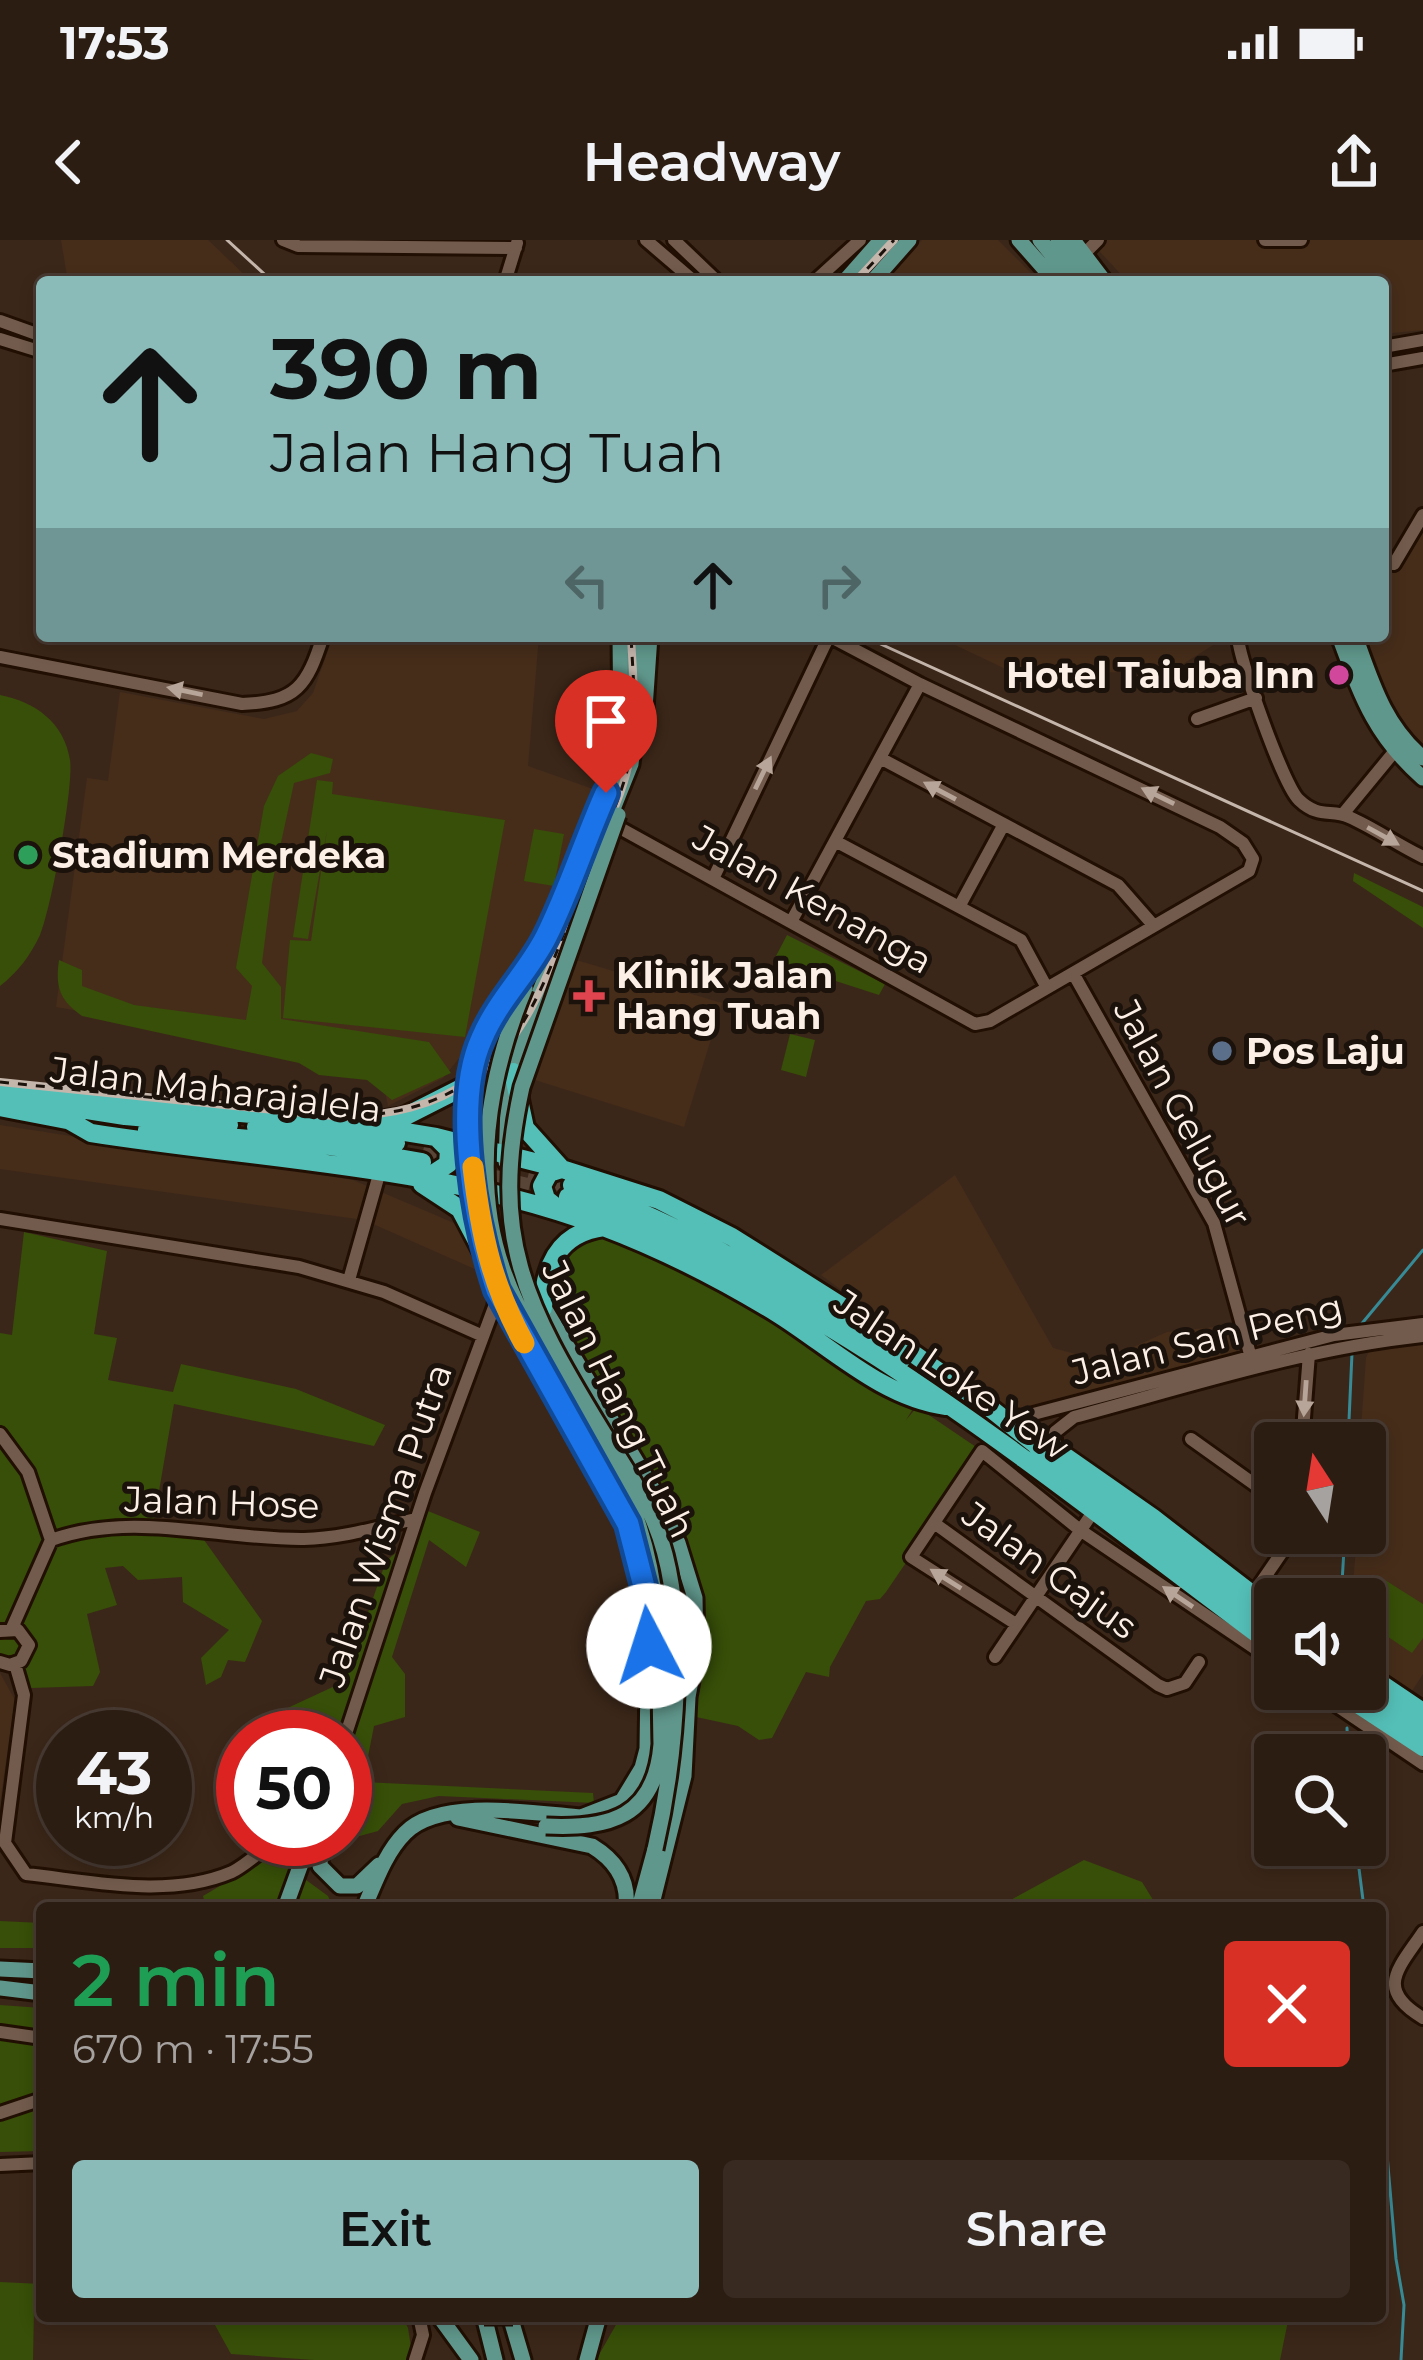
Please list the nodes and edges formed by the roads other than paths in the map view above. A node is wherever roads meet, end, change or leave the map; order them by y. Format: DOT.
graph roads {
  1 [pos="283,240"];
  2 [pos="646,240"];
  3 [pos="674,240"];
  4 [pos="860,240"];
  5 [pos="881,240"];
  6 [pos="909,240"];
  7 [pos="1016,240"];
  8 [pos="1040,240"];
  9 [pos="1058,240"];
  10 [pos="1098,240"];
  11 [pos="1265,240"];
  12 [pos="1301,240"];
  13 [pos="356,243"];
  14 [pos="400,243"];
  15 [pos="520,243"];
  16 [pos="1079,247"];
  17 [pos="507,276"];
  18 [pos="687,276"];
  19 [pos="712,276"];
  20 [pos="821,276"];
  21 [pos="849,276"];
  22 [pos="877,276"];
  23 [pos="1050,276"];
  24 [pos="1069,276"];
  25 [pos="1089,276"];
  26 [pos="1101,276"];
  27 [pos="1111,276"];
  28 [pos="0,322"];
  29 [pos="36,334"];
  30 [pos="0,338"];
  31 [pos="1423,340"];
  32 [pos="1389,346"];
  33 [pos="36,350"];
  34 [pos="1423,358"];
  35 [pos="1389,364"];
  36 [pos="1423,515"];
  37 [pos="1394,564"];
  38 [pos="321,642"];
  39 [pos="617,642"];
  40 [pos="635,642"];
  41 [pos="650,642"];
  42 [pos="827,642"];
  43 [pos="841,642"];
  44 [pos="1239,642"];
  45 [pos="1341,642"];
  46 [pos="1357,642"];
  47 [pos="0,656"];
  48 [pos="920,684"];
  49 [pos="1256,698"];
  50 [pos="1197,719"];
  51 [pos="1394,752"];
  52 [pos="880,758"];
  53 [pos="1423,758"];
  54 [pos="1423,778"];
  55 [pos="1343,814"];
  56 [pos="608,822"];
  57 [pos="1004,824"];
  58 [pos="835,841"];
  59 [pos="1423,857"];
  60 [pos="584,864"];
  61 [pos="713,879"];
  62 [pos="959,907"];
  63 [pos="791,922"];
  64 [pos="1154,926"];
  65 [pos="544,941"];
  66 [pos="1073,973"];
  67 [pos="1047,988"];
  68 [pos="513,1072"];
  69 [pos="469,1084"];
  70 [pos="0,1092"];
  71 [pos="509,1095"];
  72 [pos="0,1107"];
  73 [pos="70,1121"];
  74 [pos="350,1123"];
  75 [pos="470,1144"];
  76 [pos="505,1154"];
  77 [pos="423,1160"];
  78 [pos="380,1171"];
  79 [pos="476,1190"];
  80 [pos="566,1191"];
  81 [pos="512,1198"];
  82 [pos="0,1219"];
  83 [pos="604,1227"];
  84 [pos="487,1260"];
  85 [pos="350,1280"];
  86 [pos="497,1290"];
  87 [pos="543,1309"];
  88 [pos="511,1317"];
  89 [pos="1423,1324"];
  90 [pos="483,1334"];
  91 [pos="1364,1336"];
  92 [pos="1423,1336"];
  93 [pos="1347,1339"];
  94 [pos="1250,1354"];
  95 [pos="1309,1354"];
  96 [pos="1271,1363"];
  97 [pos="1230,1372"];
  98 [pos="986,1405"];
  99 [pos="946,1406"];
  100 [pos="1071,1410"];
  101 [pos="1006,1414"];
  102 [pos="1304,1422"];
  103 [pos="0,1434"];
  104 [pos="1195,1441"];
  105 [pos="1054,1458"];
  106 [pos="1254,1484"];
  107 [pos="1093,1512"];
  108 [pos="416,1519"];
  109 [pos="934,1523"];
  110 [pos="1080,1530"];
  111 [pos="51,1540"];
  112 [pos="1281,1554"];
  113 [pos="1252,1596"];
  114 [pos="1034,1597"];
  115 [pos="1254,1612"];
  116 [pos="1016,1624"];
  117 [pos="6,1629"];
  118 [pos="1254,1631"];
  119 [pos="1254,1648"];
  120 [pos="994,1657"];
  121 [pos="1199,1662"];
  122 [pos="8,1663"];
  123 [pos="1386,1687"];
  124 [pos="688,1697"];
  125 [pos="649,1702"];
  126 [pos="1386,1704"];
  127 [pos="354,1710"];
  128 [pos="1343,1710"];
  129 [pos="1367,1710"];
  130 [pos="1423,1712"];
  131 [pos="1423,1729"];
  132 [pos="1423,1747"];
  133 [pos="1423,1764"];
  134 [pos="474,1812"];
  135 [pos="444,1814"];
  136 [pos="387,1858"];
  137 [pos="240,1866"];
  138 [pos="299,1866"];
  139 [pos="320,1866"];
  140 [pos="373,1887"];
  141 [pos="286,1902"];
  142 [pos="359,1902"];
  143 [pos="367,1902"];
  144 [pos="627,1902"];
  145 [pos="641,1902"];
  146 [pos="653,1902"];
  147 [pos="1423,1932"];
  148 [pos="0,1969"];
  149 [pos="36,1970"];
  150 [pos="2,1989"];
  151 [pos="36,1994"];
  152 [pos="1423,2018"];
  153 [pos="0,2032"];
  154 [pos="36,2037"];
  155 [pos="36,2100"];
  156 [pos="0,2113"];
  157 [pos="36,2163"];
  158 [pos="0,2165"];
  159 [pos="420,2322"];
  160 [pos="444,2322"];
  161 [pos="486,2322"];
  162 [pos="514,2322"];
  163 [pos="597,2322"];
  164 [pos="415,2360"];
  165 [pos="471,2360"];
  166 [pos="495,2360"];
  167 [pos="523,2360"];
  168 [pos="586,2360"];
  1 -- 13 [label="street"];
  2 -- 18 [label="street"];
  3 -- 19 [label="street"];
  4 -- 20 [label="street"];
  5 -- 21 [label="main road"];
  6 -- 22 [label="main road"];
  7 -- 23 [label="main road"];
  8 -- 24 [label="main road"];
  9 -- 25 [label="main road"];
  10 -- 16 [label="street"];
  11 -- 12 [label="street"];
  13 -- 14 [label="street"];
  14 -- 15 [label="street"];
  15 -- 17 [label="street"];
  16 -- 26 [label="main road"];
  16 -- 27 [label="main road"];
  28 -- 29 [label="street"];
  30 -- 33 [label="street"];
  31 -- 32 [label="street"];
  34 -- 35 [label="street"];
  36 -- 37 [label="street"];
  38 -- 47 [label="street, one-way"];
  39 -- 60 [label="main road, Jalan Hang Tuah"];
  40 -- 56 [label="main road, Jalan Hang Tuah"];
  41 -- 145 [label="main road, Jalan Hang Tuah, bridge"];
  61 -- 42 [label="street, one-way"];
  43 -- 48 [label="street"];
  44 -- 49 [label="street"];
  45 -- 51 [label="main road"];
  46 -- 53 [label="main road"];
  48 -- 52 [label="street"];
  64 -- 48 [label="street, one-way"];
  49 -- 50 [label="street"];
  49 -- 55 [label="street"];
  51 -- 54 [label="main road"];
  51 -- 55 [label="street"];
  57 -- 52 [label="street, one-way"];
  52 -- 58 [label="street"];
  55 -- 59 [label="street, one-way"];
  56 -- 60 [label="main road, Jalan Hang Tuah"];
  56 -- 61 [label="street, Jalan Kenanga"];
  57 -- 62 [label="street"];
  57 -- 64 [label="street"];
  58 -- 62 [label="street"];
  58 -- 63 [label="street"];
  60 -- 65 [label="main road, Jalan Hang Tuah"];
  60 -- 68 [label="main road, Jalan Hang Tuah"];
  61 -- 63 [label="street, Jalan Kenanga"];
  62 -- 67 [label="street"];
  63 -- 67 [label="street, Jalan Kenanga"];
  64 -- 66 [label="street"];
  65 -- 69 [label="main road, Jalan Hang Tuah"];
  65 -- 134 [label="main road, Jalan Hang Tuah, bridge"];
  66 -- 67 [label="street"];
  66 -- 94 [label="street, Jalan Gelugur"];
  68 -- 71 [label="main road, Jalan Hang Tuah"];
  68 -- 80 [label="highway"];
  69 -- 71 [label="main road"];
  69 -- 74 [label="highway"];
  69 -- 75 [label="main road, Jalan Hang Tuah"];
  70 -- 74 [label="highway"];
  70 -- 77 [label="highway, Jalan Maharajalela"];
  71 -- 76 [label="main road, Jalan Hang Tuah"];
  72 -- 73 [label="highway, Jalan Maharajalela"];
  73 -- 77 [label="highway, Jalan Maharajalela"];
  73 -- 78 [label="highway"];
  74 -- 77 [label="highway"];
  75 -- 76 [label="highway"];
  75 -- 77 [label="highway"];
  75 -- 79 [label="main road, Jalan Hang Tuah"];
  76 -- 80 [label="highway"];
  76 -- 81 [label="main road, Jalan Hang Tuah"];
  77 -- 78 [label="highway"];
  77 -- 79 [label="highway"];
  77 -- 84 [label="highway"];
  78 -- 85 [label="street"];
  79 -- 81 [label="highway"];
  79 -- 84 [label="main road, Jalan Hang Tuah"];
  80 -- 81 [label="highway"];
  80 -- 83 [label="highway"];
  80 -- 98 [label="highway"];
  80 -- 99 [label="highway, Jalan Loke Yew"];
  80 -- 105 [label="highway, Jalan Loke Yew"];
  81 -- 87 [label="main road, Jalan Hang Tuah"];
  82 -- 85 [label="street"];
  83 -- 87 [label="highway"];
  83 -- 99 [label="highway"];
  84 -- 86 [label="main road, Jalan Hang Tuah"];
  85 -- 90 [label="street"];
  86 -- 88 [label="main road, Jalan Hang Tuah"];
  86 -- 90 [label="street, Jalan Wisma Putra"];
  87 -- 124 [label="main road, Jalan Hang Tuah"];
  88 -- 90 [label="street, Jalan Wisma Putra"];
  88 -- 125 [label="main road, Jalan Hang Tuah"];
  89 -- 91 [label="street, Jalan San Peng"];
  90 -- 108 [label="street, Jalan Wisma Putra"];
  91 -- 92 [label="street, Jalan San Peng"];
  91 -- 93 [label="street, Jalan San Peng"];
  93 -- 94 [label="street, Jalan San Peng"];
  93 -- 95 [label="street, Jalan San Peng"];
  94 -- 96 [label="street"];
  94 -- 97 [label="street"];
  94 -- 100 [label="street, Jalan San Peng"];
  95 -- 96 [label="street, Jalan San Peng"];
  95 -- 102 [label="street, one-way"];
  96 -- 97 [label="street, Jalan San Peng"];
  97 -- 100 [label="street, Jalan San Peng"];
  98 -- 101 [label="highway"];
  98 -- 105 [label="highway"];
  99 -- 107 [label="highway, Jalan Loke Yew"];
  100 -- 101 [label="street, Jalan San Peng"];
  100 -- 105 [label="street, Jalan San Peng"];
  101 -- 105 [label="highway"];
  103 -- 111 [label="street"];
  104 -- 106 [label="street"];
  105 -- 113 [label="highway"];
  105 -- 115 [label="highway, Jalan Loke Yew"];
  107 -- 110 [label="street"];
  107 -- 118 [label="highway, Jalan Loke Yew"];
  108 -- 111 [label="street, Jalan Hose"];
  108 -- 127 [label="street, Jalan Wisma Putra"];
  109 -- 110 [label="street, Jalan Gajus"];
  109 -- 114 [label="street, Jalan Gajus"];
  116 -- 109 [label="street, one-way"];
  110 -- 114 [label="street"];
  119 -- 110 [label="street, one-way"];
  111 -- 117 [label="street"];
  112 -- 113 [label="street"];
  114 -- 116 [label="street"];
  114 -- 121 [label="street, Jalan Gajus"];
  116 -- 120 [label="street"];
  117 -- 122 [label="street"];
  122 -- 137 [label="street"];
  123 -- 130 [label="highway"];
  124 -- 125 [label="main road"];
  124 -- 146 [label="main road, Jalan Hang Tuah"];
  125 -- 134 [label="main road, Jalan Hang Tuah"];
  126 -- 131 [label="highway"];
  128 -- 133 [label="street"];
  129 -- 132 [label="highway"];
  134 -- 135 [label="main road"];
  135 -- 136 [label="main road"];
  135 -- 144 [label="main road"];
  136 -- 139 [label="main road"];
  136 -- 140 [label="main road"];
  138 -- 141 [label="main road"];
  140 -- 142 [label="main road"];
  140 -- 143 [label="main road"];
  147 -- 152 [label="street"];
  148 -- 149 [label="main road"];
  150 -- 151 [label="main road"];
  153 -- 154 [label="street"];
  155 -- 156 [label="street"];
  157 -- 158 [label="street"];
  159 -- 164 [label="street"];
  160 -- 165 [label="main road"];
  161 -- 166 [label="main road"];
  162 -- 167 [label="main road"];
  163 -- 168 [label="main road"];
}
